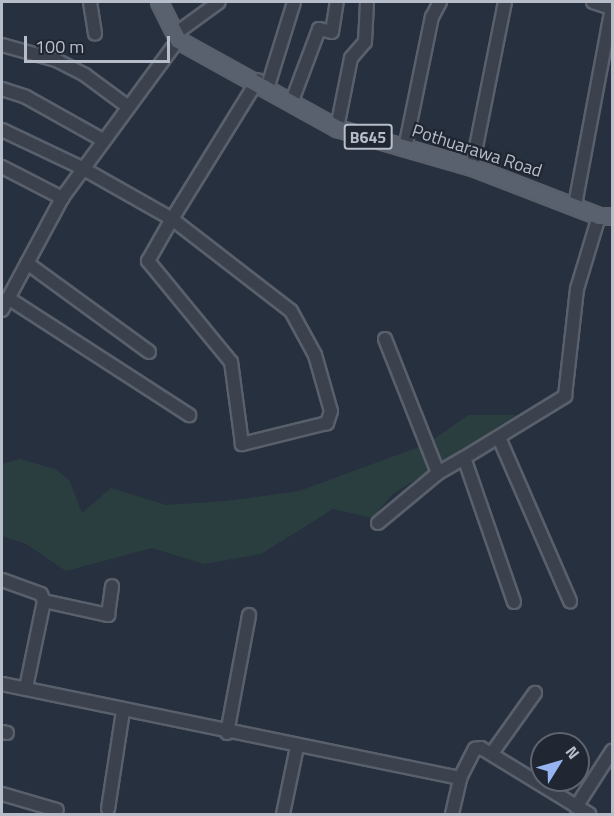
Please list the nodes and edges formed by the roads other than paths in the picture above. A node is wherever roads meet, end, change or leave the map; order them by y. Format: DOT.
graph roads {
  1 [pos="90,2"];
  2 [pos="159,2"];
  3 [pos="219,2"];
  4 [pos="294,2"];
  5 [pos="337,2"];
  6 [pos="367,2"];
  7 [pos="432,2"];
  8 [pos="440,2"];
  9 [pos="505,2"];
  10 [pos="593,2"];
  11 [pos="612,8"];
  12 [pos="432,17"];
  13 [pos="94,34"];
  14 [pos="177,37"];
  15 [pos="2,45"];
  16 [pos="263,83"];
  17 [pos="2,89"];
  18 [pos="292,101"];
  19 [pos="127,106"];
  20 [pos="337,128"];
  21 [pos="2,130"];
  22 [pos="103,140"];
  23 [pos="405,148"];
  24 [pos="2,167"];
  25 [pos="472,167"];
  26 [pos="82,168"];
  27 [pos="62,198"];
  28 [pos="574,206"];
  29 [pos="606,216"];
  30 [pos="172,219"];
  31 [pos="27,263"];
  32 [pos="8,298"];
  33 [pos="2,310"];
  34 [pos="385,339"];
  35 [pos="149,352"];
  36 [pos="189,415"];
  37 [pos="500,440"];
  38 [pos="464,458"];
  39 [pos="438,473"];
  40 [pos="378,522"];
  41 [pos="2,580"];
  42 [pos="112,586"];
  43 [pos="44,601"];
  44 [pos="570,601"];
  45 [pos="514,602"];
  46 [pos="249,615"];
  47 [pos="2,684"];
  48 [pos="26,688"];
  49 [pos="535,693"];
  50 [pos="123,711"];
  51 [pos="227,733"];
  52 [pos="297,747"];
  53 [pos="612,751"];
  54 [pos="492,753"];
  55 [pos="460,778"];
  56 [pos="2,794"];
  57 [pos="576,807"];
  58 [pos="57,810"];
  59 [pos="108,810"];
  60 [pos="283,814"];
  61 [pos="452,814"];
  62 [pos="589,814"];
  1 -- 13 [label="street"];
  2 -- 14 [label="main road"];
  3 -- 14 [label="street"];
  4 -- 16 [label="street"];
  5 -- 18 [label="street"];
  6 -- 20 [label="street"];
  7 -- 12 [label="street"];
  8 -- 12 [label="street"];
  9 -- 25 [label="street"];
  10 -- 11 [label="street"];
  11 -- 28 [label="street"];
  12 -- 23 [label="street"];
  14 -- 16 [label="main road, Pothuarawa Road / B645"];
  14 -- 19 [label="street"];
  15 -- 19 [label="street"];
  16 -- 18 [label="main road, Pothuarawa Road / B645"];
  16 -- 30 [label="street"];
  17 -- 22 [label="street"];
  18 -- 20 [label="main road, Pothuarawa Road / B645"];
  19 -- 22 [label="street"];
  20 -- 23 [label="main road, Pothuarawa Road / B645"];
  21 -- 26 [label="street"];
  22 -- 26 [label="street"];
  23 -- 25 [label="main road, Pothuarawa Road / B645"];
  24 -- 27 [label="street"];
  25 -- 28 [label="main road, Pothuarawa Road / B645"];
  26 -- 27 [label="street"];
  26 -- 30 [label="street"];
  27 -- 31 [label="street"];
  28 -- 29 [label="main road, Pothuarawa Road / B645"];
  29 -- 37 [label="street"];
  30 -- 30 [label="street"];
  31 -- 32 [label="street"];
  31 -- 35 [label="street"];
  32 -- 33 [label="street"];
  32 -- 36 [label="street"];
  34 -- 39 [label="street"];
  37 -- 38 [label="street"];
  37 -- 44 [label="street"];
  38 -- 39 [label="street"];
  38 -- 45 [label="street"];
  39 -- 40 [label="street"];
  41 -- 43 [label="street"];
  42 -- 43 [label="street"];
  43 -- 48 [label="street"];
  46 -- 51 [label="street"];
  47 -- 48 [label="street"];
  48 -- 50 [label="street"];
  49 -- 54 [label="street"];
  50 -- 51 [label="street"];
  50 -- 59 [label="street"];
  51 -- 52 [label="street"];
  52 -- 55 [label="street"];
  52 -- 60 [label="street"];
  53 -- 57 [label="street"];
  54 -- 55 [label="street"];
  54 -- 57 [label="street"];
  55 -- 61 [label="street"];
  56 -- 58 [label="street"];
  57 -- 62 [label="street"];
}
